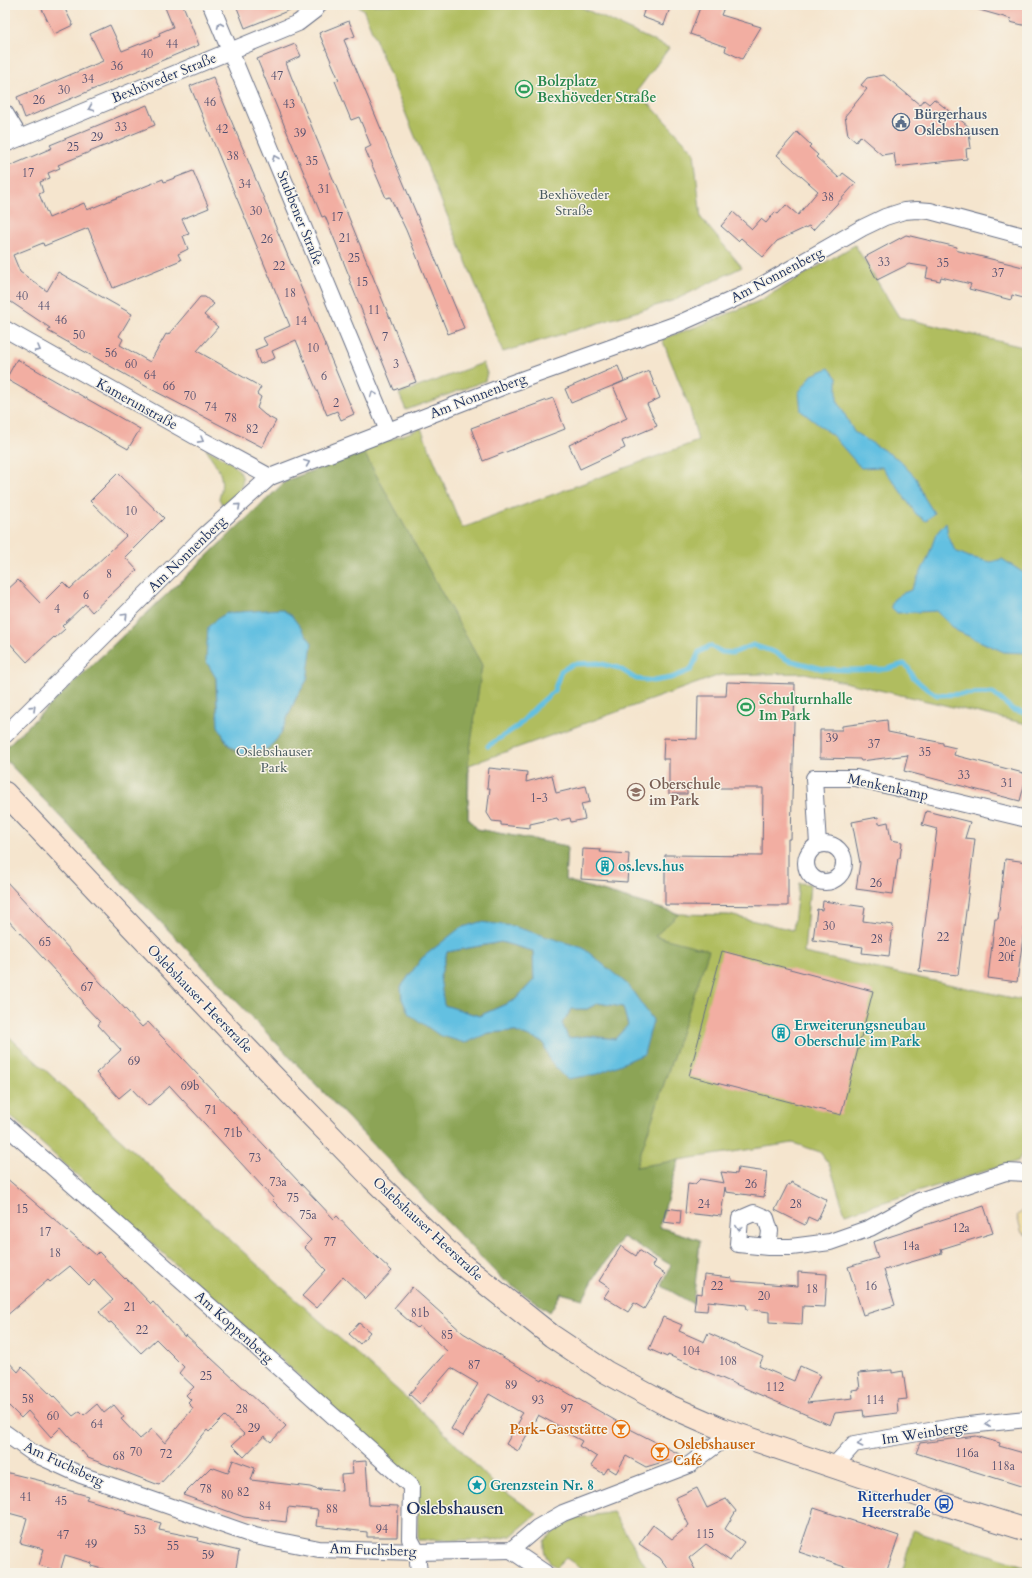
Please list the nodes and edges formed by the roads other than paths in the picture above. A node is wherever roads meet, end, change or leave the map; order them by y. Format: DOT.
graph roads {
  1 [pos="211,5"];
  2 [pos="318,5"];
  3 [pos="231,51"];
  4 [pos="5,113"];
  5 [pos="20,138"];
  6 [pos="5,144"];
  7 [pos="1027,237"];
  8 [pos="5,329"];
  9 [pos="388,430"];
  10 [pos="270,477"];
  11 [pos="5,735"];
  12 [pos="5,792"];
  13 [pos="1027,819"];
  14 [pos="818,845"];
  15 [pos="5,1125"];
  16 [pos="1027,1173"];
  17 [pos="768,1247"];
  18 [pos="1027,1420"];
  19 [pos="732,1433"];
  20 [pos="5,1434"];
  21 [pos="833,1467"];
  22 [pos="1027,1530"];
  23 [pos="511,1550"];
  24 [pos="416,1552"];
  25 [pos="419,1573"];
  26 [pos="545,1573"];
  3 -- 1 [label="street, Stubbener Straße, one-way"];
  2 -- 3 [label="street, Bexhöveder Straße"];
  3 -- 5 [label="street, Bexhöveder Straße, one-way"];
  9 -- 3 [label="street, Stubbener Straße, one-way"];
  4 -- 5 [label="street"];
  5 -- 6 [label="street, Bexhöveder Straße"];
  7 -- 9 [label="street, Am Nonnenberg"];
  8 -- 10 [label="street, Kamerunstraße, one-way"];
  10 -- 9 [label="street, Am Nonnenberg, one-way"];
  11 -- 10 [label="street, Am Nonnenberg, one-way"];
  12 -- 19 [label="main road, Oslebshauser Heerstraße"];
  13 -- 14 [label="street, Menkenkamp"];
  15 -- 24 [label="street, Am Koppenberg"];
  16 -- 17 [label="street"];
  18 -- 21 [label="street, Im Weinberge, one-way"];
  19 -- 21 [label="main road, Oslebshauser Heerstraße"];
  19 -- 23 [label="street"];
  20 -- 24 [label="street, Am Fuchsberg"];
  21 -- 22 [label="main road, Oslebshauser Heerstraße"];
  23 -- 24 [label="street, Am Fuchsberg"];
  23 -- 26 [label="street"];
  24 -- 25 [label="street, Am Koppenberg"];
}
